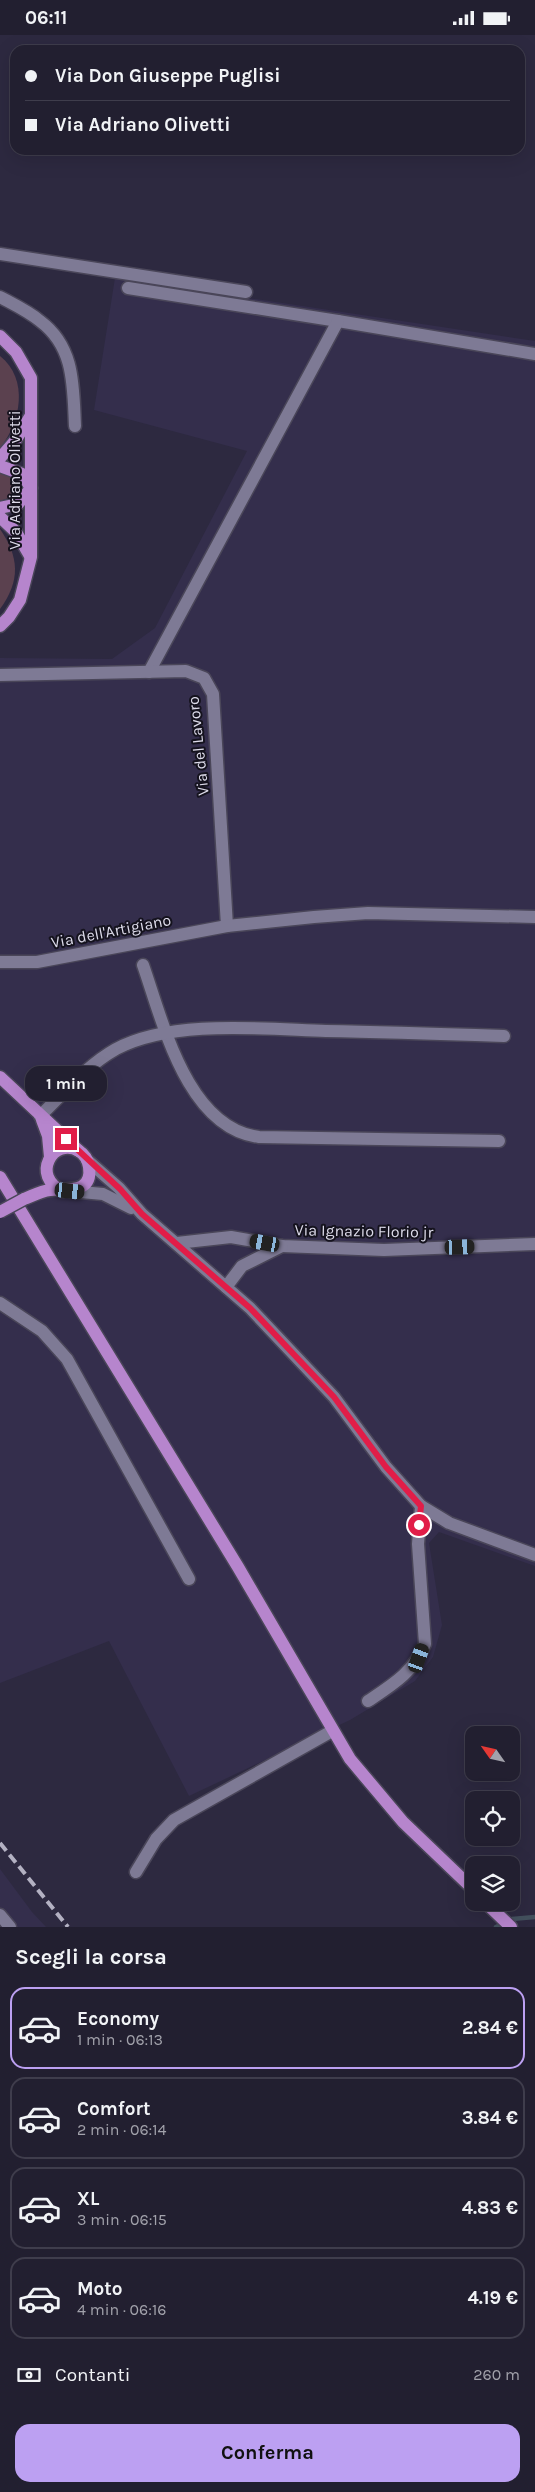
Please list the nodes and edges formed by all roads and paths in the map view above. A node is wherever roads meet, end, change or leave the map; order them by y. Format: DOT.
graph roads {
  1 [pos="0,253"];
  2 [pos="128,288"];
  3 [pos="246,291"];
  4 [pos="0,297"];
  5 [pos="338,321"];
  6 [pos="0,336"];
  7 [pos="535,354"];
  8 [pos="30,417"];
  9 [pos="75,426"];
  10 [pos="0,458"];
  11 [pos="0,466"];
  12 [pos="30,488"];
  13 [pos="0,508"];
  14 [pos="0,517"];
  15 [pos="31,557"];
  16 [pos="0,626"];
  17 [pos="149,672"];
  18 [pos="0,675"];
  19 [pos="535,917"];
  20 [pos="227,926"];
  21 [pos="0,962"];
  22 [pos="143,965"];
  23 [pos="167,1033"];
  24 [pos="504,1036"];
  25 [pos="0,1077"];
  26 [pos="40,1116"];
  27 [pos="499,1141"];
  28 [pos="83,1155"];
  29 [pos="48,1163"];
  30 [pos="0,1177"];
  31 [pos="66,1191"];
  32 [pos="24,1199"];
  33 [pos="0,1212"];
  34 [pos="142,1214"];
  35 [pos="177,1243"];
  36 [pos="535,1244"];
  37 [pos="282,1246"];
  38 [pos="226,1287"];
  39 [pos="0,1303"];
  40 [pos="421,1506"];
  41 [pos="535,1555"];
  42 [pos="189,1579"];
  43 [pos="368,1701"];
  44 [pos="332,1731"];
  45 [pos="136,1872"];
  46 [pos="465,1881"];
  47 [pos="494,1911"];
  48 [pos="0,1915"];
  49 [pos="10,1927"];
  50 [pos="510,1927"];
  1 -- 3 [label="street"];
  2 -- 5 [label="street"];
  4 -- 9 [label="street"];
  5 -- 7 [label="street"];
  5 -- 17 [label="street"];
  6 -- 8 [label="main road, Via Adriano Olivetti"];
  8 -- 10 [label="main road"];
  8 -- 12 [label="main road, Via Adriano Olivetti"];
  11 -- 12 [label="main road"];
  12 -- 13 [label="main road"];
  12 -- 15 [label="main road, Via Adriano Olivetti"];
  14 -- 15 [label="main road"];
  15 -- 16 [label="main road, Via Adriano Olivetti"];
  17 -- 18 [label="street, Via del Lavoro"];
  17 -- 20 [label="street, Via del Lavoro"];
  19 -- 20 [label="street, Via dell'Artigiano"];
  20 -- 21 [label="street, Via dell'Artigiano"];
  22 -- 23 [label="street"];
  23 -- 24 [label="street"];
  23 -- 26 [label="street"];
  23 -- 27 [label="street"];
  25 -- 26 [label="main road"];
  26 -- 28 [label="main road"];
  26 -- 29 [label="main road"];
  28 -- 29 [label="main road"];
  28 -- 31 [label="main road"];
  28 -- 34 [label="street"];
  29 -- 31 [label="main road"];
  29 -- 32 [label="main road"];
  30 -- 44 [label="main road"];
  31 -- 32 [label="main road"];
  31 -- 34 [label="street"];
  32 -- 33 [label="main road, bridge"];
  34 -- 35 [label="street"];
  35 -- 37 [label="street, Via Ignazio Florio jr"];
  35 -- 38 [label="street"];
  36 -- 37 [label="street, Via Ignazio Florio jr"];
  37 -- 38 [label="street"];
  38 -- 40 [label="street"];
  39 -- 42 [label="street"];
  40 -- 41 [label="street"];
  40 -- 43 [label="street"];
  44 -- 45 [label="street"];
  44 -- 46 [label="main road"];
  47 -- 50 [label="main road"];
  48 -- 49 [label="street"];
}
